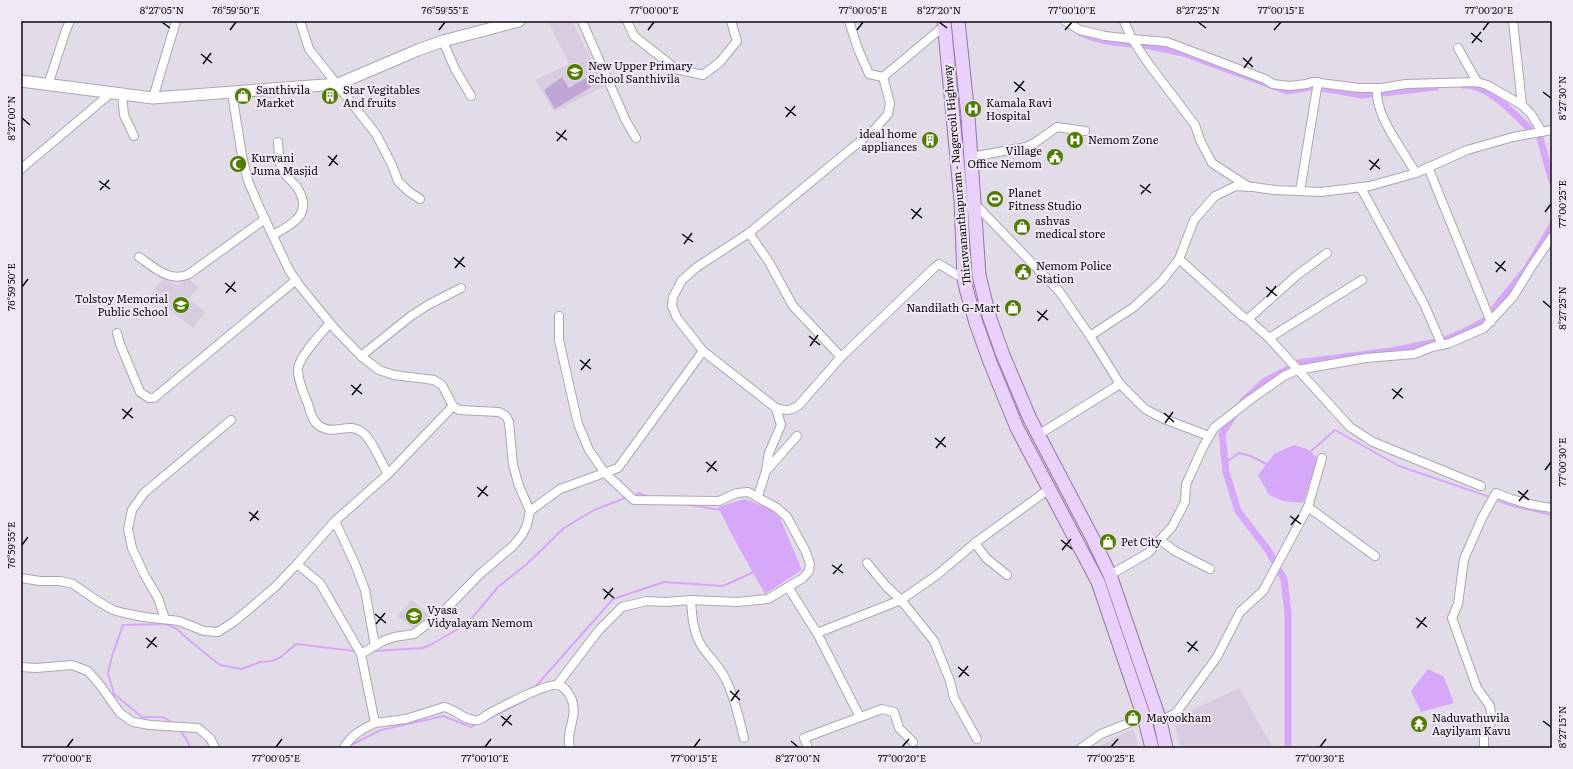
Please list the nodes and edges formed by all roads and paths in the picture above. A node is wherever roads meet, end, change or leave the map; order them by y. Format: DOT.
graph roads {
  1 [pos="70,21"];
  2 [pos="176,21"];
  3 [pos="300,21"];
  4 [pos="519,21"];
  5 [pos="582,21"];
  6 [pos="627,21"];
  7 [pos="731,21"];
  8 [pos="849,21"];
  9 [pos="958,21"];
  10 [pos="1065,21"];
  11 [pos="1124,21"];
  12 [pos="1513,21"];
  13 [pos="944,24"];
  14 [pos="1132,39"];
  15 [pos="443,41"];
  16 [pos="1458,48"];
  17 [pos="883,77"];
  18 [pos="21,80"];
  19 [pos="1318,82"];
  20 [pos="1477,82"];
  21 [pos="338,84"];
  22 [pos="48,85"];
  23 [pos="1377,88"];
  24 [pos="232,93"];
  25 [pos="117,94"];
  26 [pos="471,96"];
  27 [pos="153,98"];
  28 [pos="1522,105"];
  29 [pos="1552,130"];
  30 [pos="1084,131"];
  31 [pos="1542,132"];
  32 [pos="134,136"];
  33 [pos="636,138"];
  34 [pos="278,142"];
  35 [pos="971,157"];
  36 [pos="1428,167"];
  37 [pos="21,169"];
  38 [pos="1416,173"];
  39 [pos="1249,187"];
  40 [pos="1361,188"];
  41 [pos="1300,191"];
  42 [pos="420,199"];
  43 [pos="967,202"];
  44 [pos="265,219"];
  45 [pos="749,233"];
  46 [pos="273,236"];
  47 [pos="1552,237"];
  48 [pos="1327,253"];
  49 [pos="140,257"];
  50 [pos="1179,259"];
  51 [pos="964,278"];
  52 [pos="296,280"];
  53 [pos="1362,280"];
  54 [pos="461,288"];
  55 [pos="559,316"];
  56 [pos="1248,319"];
  57 [pos="1491,322"];
  58 [pos="330,323"];
  59 [pos="117,333"];
  60 [pos="1090,336"];
  61 [pos="1269,338"];
  62 [pos="1442,345"];
  63 [pos="703,351"];
  64 [pos="361,356"];
  65 [pos="841,357"];
  66 [pos="1296,370"];
  67 [pos="1120,384"];
  68 [pos="453,406"];
  69 [pos="776,408"];
  70 [pos="231,420"];
  71 [pos="1038,435"];
  72 [pos="797,436"];
  73 [pos="1209,436"];
  74 [pos="1322,458"];
  75 [pos="766,471"];
  76 [pos="605,473"];
  77 [pos="388,474"];
  78 [pos="1481,486"];
  79 [pos="1049,489"];
  80 [pos="758,496"];
  81 [pos="1308,507"];
  82 [pos="1552,508"];
  83 [pos="530,511"];
  84 [pos="335,521"];
  85 [pos="1160,540"];
  86 [pos="975,543"];
  87 [pos="1375,556"];
  88 [pos="867,563"];
  89 [pos="298,564"];
  90 [pos="1210,569"];
  91 [pos="1007,575"];
  92 [pos="1110,575"];
  93 [pos="21,578"];
  94 [pos="788,587"];
  95 [pos="691,600"];
  96 [pos="901,600"];
  97 [pos="165,620"];
  98 [pos="817,633"];
  99 [pos="375,646"];
  100 [pos="361,654"];
  101 [pos="21,667"];
  102 [pos="557,685"];
  103 [pos="860,717"];
  104 [pos="1144,717"];
  105 [pos="1160,721"];
  106 [pos="375,723"];
  107 [pos="744,738"];
  108 [pos="977,739"];
  109 [pos="913,742"];
  110 [pos="215,748"];
  111 [pos="344,748"];
  112 [pos="570,748"];
  113 [pos="808,748"];
  114 [pos="1081,748"];
  115 [pos="1152,748"];
  116 [pos="1166,748"];
  117 [pos="1484,748"];
  1 -- 22 [label="street"];
  2 -- 27 [label="street"];
  3 -- 21 [label="street"];
  4 -- 15 [label="street"];
  5 -- 33 [label="street"];
  6 -- 7 [label="street"];
  8 -- 17 [label="street"];
  9 -- 35 [label="main road, Thiruvananthapuram - Nagercoil Highway"];
  10 -- 14 [label="street"];
  11 -- 14 [label="street"];
  12 -- 28 [label="street"];
  13 -- 17 [label="street"];
  13 -- 43 [label="main road, Thiruvananthapuram - Nagercoil Highway"];
  14 -- 19 [label="street"];
  14 -- 39 [label="street"];
  15 -- 21 [label="street"];
  15 -- 26 [label="street"];
  16 -- 20 [label="street"];
  17 -- 45 [label="street"];
  18 -- 22 [label="street"];
  19 -- 23 [label="street"];
  19 -- 41 [label="street"];
  20 -- 23 [label="street"];
  20 -- 28 [label="street"];
  21 -- 24 [label="street"];
  21 -- 42 [label="street"];
  22 -- 25 [label="street"];
  23 -- 38 [label="street"];
  24 -- 27 [label="street"];
  24 -- 44 [label="street"];
  25 -- 27 [label="street"];
  25 -- 32 [label="street"];
  25 -- 37 [label="street"];
  28 -- 31 [label="street"];
  29 -- 31 [label="street"];
  30 -- 35 [label="street"];
  31 -- 36 [label="street"];
  34 -- 46 [label="street"];
  35 -- 43 [label="main road, Thiruvananthapuram - Nagercoil Highway"];
  36 -- 38 [label="street"];
  36 -- 57 [label="street"];
  38 -- 40 [label="street"];
  39 -- 41 [label="street"];
  39 -- 50 [label="street"];
  40 -- 41 [label="street"];
  40 -- 62 [label="street"];
  43 -- 51 [label="main road, Thiruvananthapuram - Nagercoil Highway"];
  43 -- 60 [label="street"];
  43 -- 71 [label="main road, Thiruvananthapuram - Nagercoil Highway"];
  44 -- 46 [label="street"];
  44 -- 49 [label="street"];
  45 -- 63 [label="street"];
  45 -- 65 [label="street"];
  46 -- 52 [label="street"];
  47 -- 57 [label="street"];
  48 -- 56 [label="street"];
  50 -- 56 [label="street"];
  50 -- 60 [label="street"];
  51 -- 65 [label="street"];
  51 -- 79 [label="main road, Thiruvananthapuram - Nagercoil Highway"];
  52 -- 58 [label="street"];
  52 -- 59 [label="street"];
  53 -- 61 [label="street"];
  54 -- 64 [label="street"];
  55 -- 76 [label="street"];
  56 -- 61 [label="street"];
  57 -- 62 [label="street"];
  58 -- 64 [label="street"];
  58 -- 77 [label="street"];
  60 -- 67 [label="street"];
  61 -- 66 [label="street"];
  62 -- 66 [label="street"];
  63 -- 69 [label="street"];
  63 -- 76 [label="street"];
  64 -- 68 [label="street"];
  65 -- 69 [label="street"];
  66 -- 73 [label="street"];
  66 -- 78 [label="street"];
  67 -- 71 [label="street"];
  67 -- 73 [label="street"];
  68 -- 77 [label="street"];
  68 -- 83 [label="street"];
  69 -- 75 [label="street"];
  70 -- 97 [label="street"];
  71 -- 92 [label="main road, Thiruvananthapuram - Nagercoil Highway"];
  72 -- 75 [label="street"];
  73 -- 85 [label="street"];
  74 -- 81 [label="street"];
  75 -- 80 [label="street"];
  76 -- 80 [label="street"];
  76 -- 83 [label="street"];
  77 -- 84 [label="street"];
  79 -- 86 [label="street"];
  79 -- 104 [label="main road, Thiruvananthapuram - Nagercoil Highway"];
  80 -- 94 [label="street"];
  81 -- 87 [label="street"];
  81 -- 105 [label="street"];
  82 -- 117 [label="street"];
  83 -- 99 [label="street"];
  84 -- 89 [label="street"];
  84 -- 99 [label="street"];
  85 -- 90 [label="street"];
  85 -- 92 [label="street"];
  86 -- 91 [label="street"];
  86 -- 96 [label="street"];
  88 -- 96 [label="street"];
  89 -- 97 [label="street"];
  89 -- 100 [label="street"];
  92 -- 105 [label="main road, Thiruvananthapuram - Nagercoil Highway"];
  93 -- 97 [label="street"];
  94 -- 95 [label="street"];
  94 -- 98 [label="street"];
  95 -- 102 [label="street"];
  95 -- 107 [label="street"];
  96 -- 98 [label="street"];
  96 -- 108 [label="street"];
  98 -- 103 [label="street"];
  99 -- 100 [label="street"];
  100 -- 106 [label="street"];
  101 -- 110 [label="street"];
  102 -- 106 [label="street"];
  102 -- 112 [label="street"];
  103 -- 109 [label="street"];
  103 -- 113 [label="street"];
  104 -- 114 [label="street"];
  104 -- 115 [label="main road, Thiruvananthapuram - Nagercoil Highway"];
  105 -- 116 [label="main road, Thiruvananthapuram - Nagercoil Highway"];
  106 -- 111 [label="street"];
}
